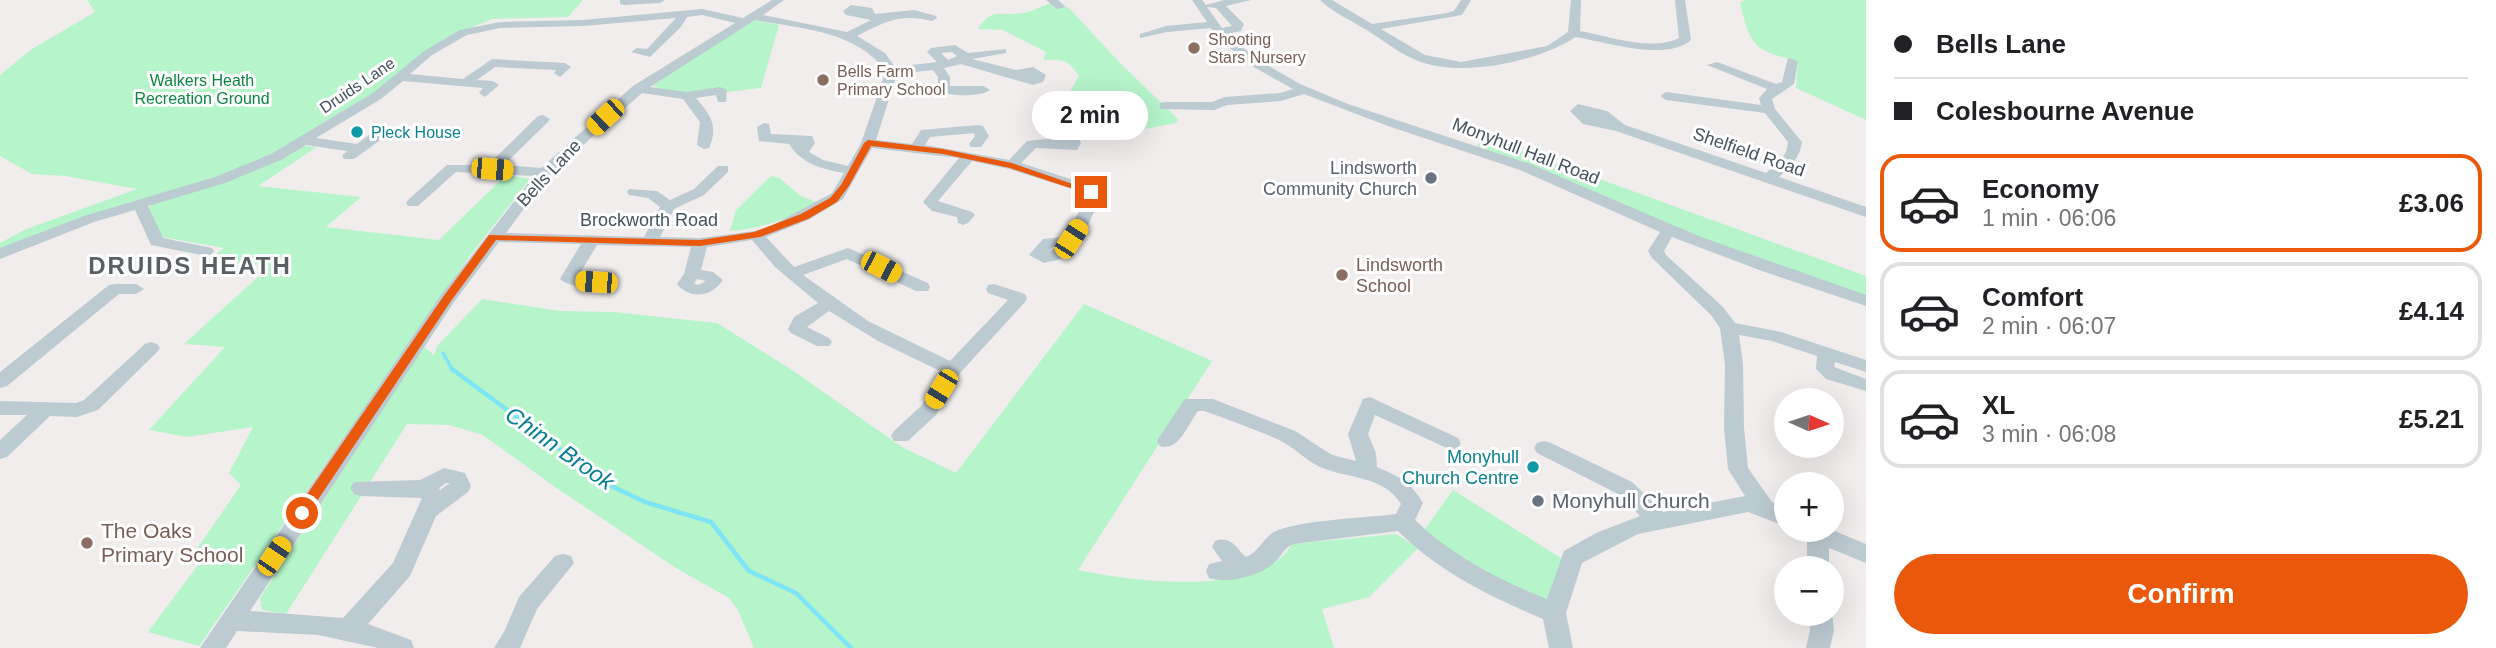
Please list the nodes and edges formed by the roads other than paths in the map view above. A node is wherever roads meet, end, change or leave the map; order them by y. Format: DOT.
graph roads {
  1 [pos="660,0"];
  2 [pos="779,0"];
  3 [pos="1051,0"];
  4 [pos="1246,0"];
  5 [pos="1325,0"];
  6 [pos="1466,0"];
  7 [pos="1576,0"];
  8 [pos="1680,0"];
  9 [pos="625,1"];
  10 [pos="1198,3"];
  11 [pos="1218,4"];
  12 [pos="690,5"];
  13 [pos="1061,7"];
  14 [pos="907,14"];
  15 [pos="748,18"];
  16 [pos="619,20"];
  17 [pos="1371,27"];
  18 [pos="1214,29"];
  19 [pos="1574,33"];
  20 [pos="1140,35"];
  21 [pos="848,36"];
  22 [pos="1002,51"];
  23 [pos="637,52"];
  24 [pos="963,58"];
  25 [pos="1792,61"];
  26 [pos="940,65"];
  27 [pos="1713,65"];
  28 [pos="892,71"];
  29 [pos="560,73"];
  30 [pos="1016,74"];
  31 [pos="402,77"];
  32 [pos="466,83"];
  33 [pos="1776,88"];
  34 [pos="637,89"];
  35 [pos="984,90"];
  36 [pos="1304,90"];
  37 [pos="485,93"];
  38 [pos="687,96"];
  39 [pos="1666,96"];
  40 [pos="722,99"];
  41 [pos="1164,106"];
  42 [pos="1768,110"];
  43 [pos="543,119"];
  44 [pos="764,127"];
  45 [pos="1620,128"];
  46 [pos="724,132"];
  47 [pos="1069,134"];
  48 [pos="374,138"];
  49 [pos="306,141"];
  50 [pos="868,143"];
  51 [pos="358,148"];
  52 [pos="916,148"];
  53 [pos="972,150"];
  54 [pos="346,158"];
  55 [pos="1012,165"];
  56 [pos="492,169"];
  57 [pos="723,169"];
  58 [pos="853,171"];
  59 [pos="544,172"];
  60 [pos="1768,179"];
  61 [pos="634,192"];
  62 [pos="139,203"];
  63 [pos="413,203"];
  64 [pos="669,206"];
  65 [pos="1866,212"];
  66 [pos="963,220"];
  67 [pos="1669,230"];
  68 [pos="757,235"];
  69 [pos="493,237"];
  70 [pos="592,240"];
  71 [pos="650,241"];
  72 [pos="700,243"];
  73 [pos="206,251"];
  74 [pos="0,254"];
  75 [pos="1038,257"];
  76 [pos="692,274"];
  77 [pos="792,274"];
  78 [pos="596,282"];
  79 [pos="922,287"];
  80 [pos="136,289"];
  81 [pos="994,289"];
  82 [pos="1866,301"];
  83 [pos="829,304"];
  84 [pos="1729,327"];
  85 [pos="823,342"];
  86 [pos="151,348"];
  87 [pos="1827,353"];
  88 [pos="1866,366"];
  89 [pos="953,369"];
  90 [pos="0,382"];
  91 [pos="1866,385"];
  92 [pos="0,408"];
  93 [pos="45,410"];
  94 [pos="901,436"];
  95 [pos="1167,441"];
  96 [pos="1451,443"];
  97 [pos="1544,449"];
  98 [pos="0,452"];
  99 [pos="1367,471"];
  100 [pos="361,488"];
  101 [pos="1764,508"];
  102 [pos="1774,513"];
  103 [pos="1658,521"];
  104 [pos="1409,528"];
  105 [pos="1836,542"];
  106 [pos="1223,547"];
  107 [pos="1866,554"];
  108 [pos="563,563"];
  109 [pos="1240,567"];
  110 [pos="1217,571"];
  111 [pos="1554,613"];
  112 [pos="231,621"];
  113 [pos="1822,626"];
  114 [pos="347,630"];
  115 [pos="212,648"];
  116 [pos="402,648"];
  117 [pos="506,648"];
  118 [pos="1561,648"];
  119 [pos="1818,648"];
  1 -- 9 [label="street"];
  2 -- 15 [label="street, Bells Lane"];
  3 -- 13 [label="street"];
  4 -- 11 [label="street"];
  5 -- 17 [label="street"];
  6 -- 17 [label="street"];
  7 -- 19 [label="street"];
  8 -- 19 [label="street"];
  9 -- 16 [label="street"];
  10 -- 11 [label="street"];
  10 -- 18 [label="street, Monyhull Hall Road"];
  11 -- 18 [label="street"];
  12 -- 15 [label="street, Druids Lane"];
  12 -- 16 [label="street, Druids Lane"];
  12 -- 23 [label="street"];
  14 -- 21 [label="street"];
  15 -- 21 [label="street"];
  15 -- 34 [label="street, Bells Lane"];
  16 -- 31 [label="street, Druids Lane"];
  17 -- 19 [label="street"];
  18 -- 20 [label="street"];
  18 -- 36 [label="street, Monyhull Hall Road"];
  21 -- 28 [label="street"];
  22 -- 24 [label="street"];
  24 -- 26 [label="street"];
  24 -- 30 [label="street"];
  25 -- 33 [label="street"];
  26 -- 28 [label="street"];
  26 -- 35 [label="street"];
  27 -- 33 [label="street"];
  28 -- 50 [label="street, Brockworth Road"];
  29 -- 32 [label="street"];
  31 -- 32 [label="street"];
  31 -- 49 [label="street, Druids Lane"];
  32 -- 37 [label="street"];
  33 -- 42 [label="street"];
  34 -- 38 [label="street"];
  34 -- 59 [label="street, Bells Lane"];
  36 -- 41 [label="street"];
  36 -- 67 [label="street, Monyhull Hall Road"];
  38 -- 40 [label="street"];
  38 -- 46 [label="street"];
  39 -- 42 [label="street"];
  42 -- 60 [label="street"];
  43 -- 56 [label="street"];
  44 -- 58 [label="street"];
  45 -- 60 [label="street, Shelfield Road"];
  47 -- 55 [label="street"];
  48 -- 51 [label="street"];
  49 -- 51 [label="street"];
  49 -- 62 [label="street, Druids Lane"];
  50 -- 52 [label="street"];
  50 -- 58 [label="street, Brockworth Road"];
  51 -- 54 [label="street"];
  52 -- 53 [label="street"];
  52 -- 53 [label="street"];
  53 -- 55 [label="street"];
  53 -- 66 [label="street"];
  55 -- 75 [label="street"];
  56 -- 59 [label="street"];
  56 -- 63 [label="street"];
  57 -- 64 [label="street"];
  58 -- 68 [label="street, Brockworth Road"];
  59 -- 69 [label="street, Bells Lane"];
  60 -- 65 [label="street, Shelfield Road"];
  61 -- 64 [label="street"];
  62 -- 73 [label="street"];
  62 -- 74 [label="street, Druids Lane"];
  64 -- 71 [label="street"];
  67 -- 82 [label="street, Monyhull Hall Road"];
  67 -- 84 [label="street"];
  68 -- 72 [label="street, Brockworth Road"];
  68 -- 77 [label="street"];
  69 -- 70 [label="street, Brockworth Road"];
  69 -- 112 [label="street, Bells Lane"];
  70 -- 71 [label="street, Brockworth Road"];
  70 -- 78 [label="street"];
  71 -- 72 [label="street, Brockworth Road"];
  72 -- 76 [label="street"];
  77 -- 79 [label="street"];
  77 -- 83 [label="street"];
  80 -- 90 [label="street"];
  81 -- 89 [label="street"];
  83 -- 85 [label="street"];
  83 -- 89 [label="street"];
  84 -- 87 [label="street"];
  84 -- 101 [label="street"];
  86 -- 93 [label="street"];
  87 -- 88 [label="street"];
  87 -- 91 [label="street"];
  89 -- 94 [label="street"];
  92 -- 93 [label="street"];
  93 -- 98 [label="street"];
  95 -- 99 [label="street"];
  96 -- 99 [label="street"];
  97 -- 103 [label="street"];
  99 -- 104 [label="street"];
  100 -- 114 [label="street"];
  101 -- 102 [label="street"];
  101 -- 103 [label="street"];
  103 -- 111 [label="street"];
  104 -- 109 [label="street"];
  104 -- 111 [label="street"];
  105 -- 107 [label="street"];
  106 -- 109 [label="street"];
  108 -- 117 [label="street"];
  109 -- 110 [label="street"];
  111 -- 118 [label="street"];
  112 -- 114 [label="street"];
  112 -- 115 [label="street, Bells Lane"];
  113 -- 119 [label="street"];
  114 -- 116 [label="street"];
}
